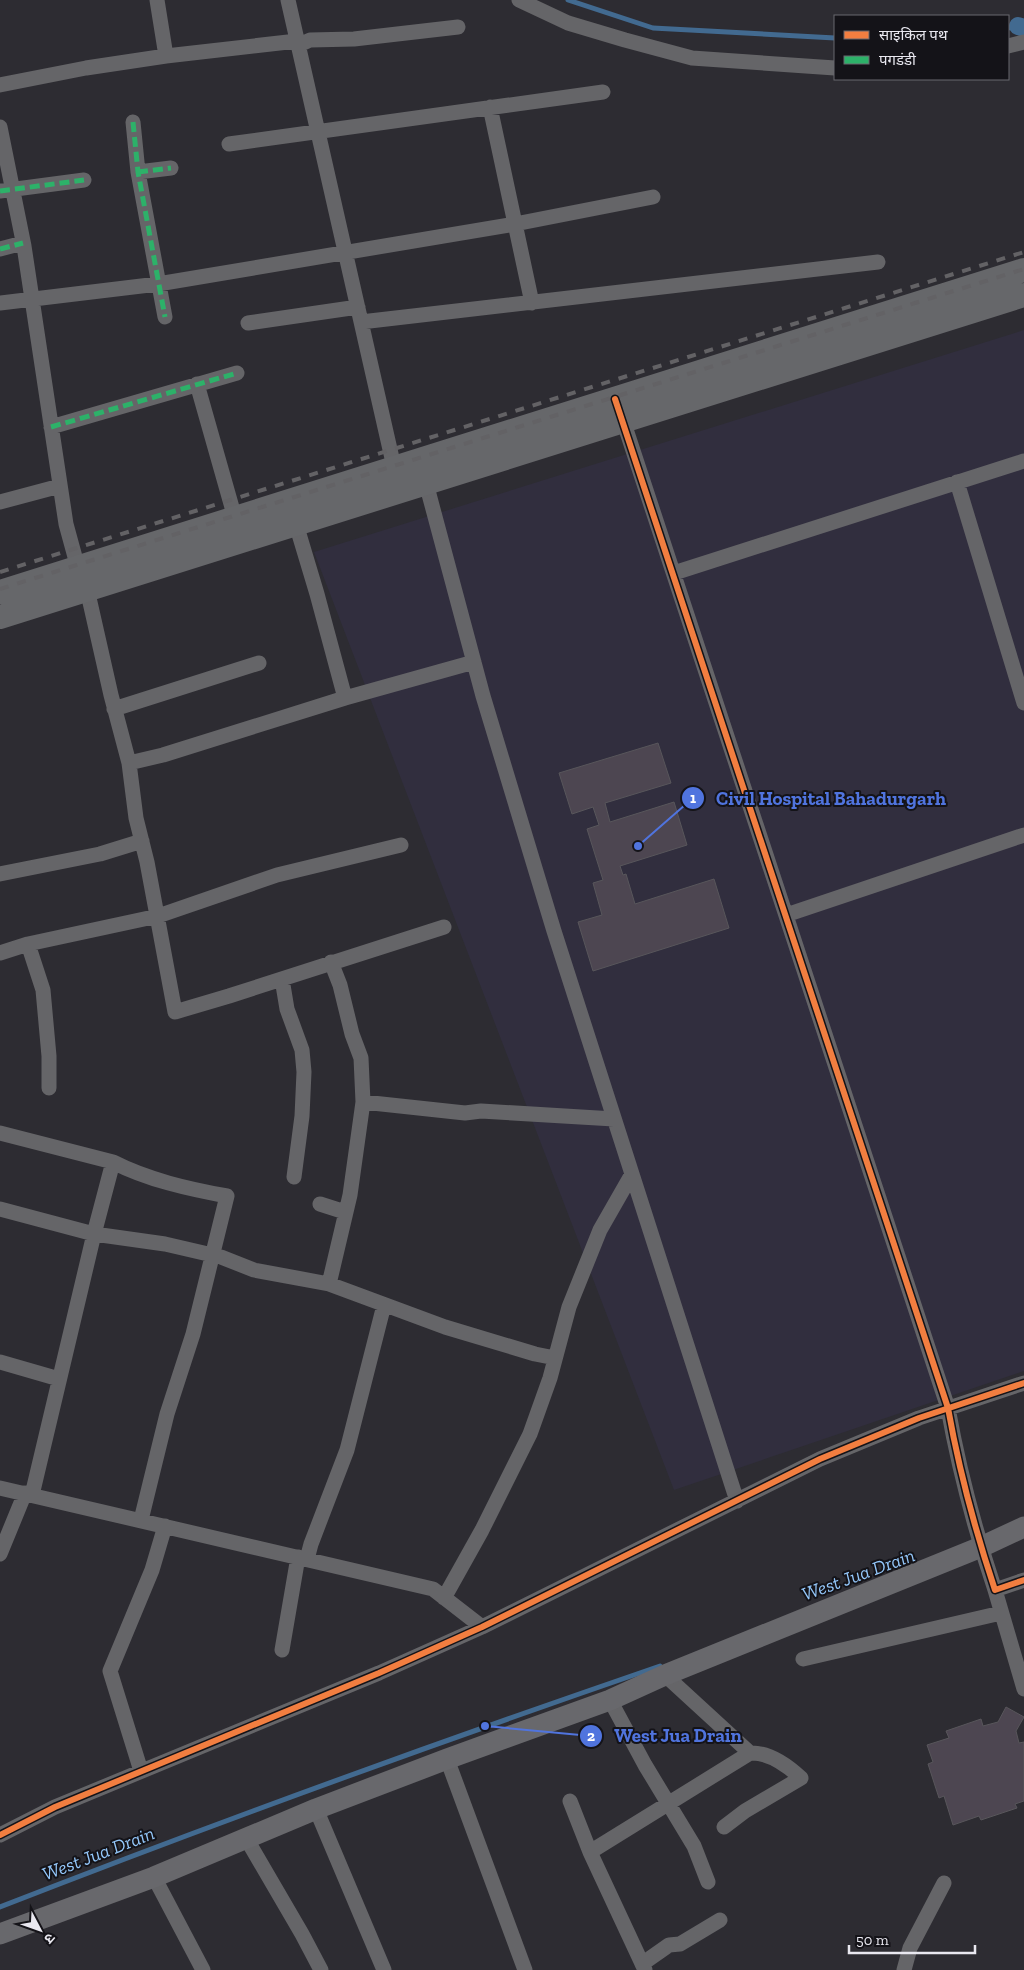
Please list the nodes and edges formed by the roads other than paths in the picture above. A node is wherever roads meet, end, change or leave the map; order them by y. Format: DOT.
graph roads {
  1 [pos="157,0"];
  2 [pos="288,0"];
  3 [pos="519,0"];
  4 [pos="458,27"];
  5 [pos="1024,42"];
  6 [pos="298,43"];
  7 [pos="1009,46"];
  8 [pos="166,56"];
  9 [pos="834,68"];
  10 [pos="0,85"];
  11 [pos="603,92"];
  12 [pos="490,107"];
  13 [pos="133,122"];
  14 [pos="0,127"];
  15 [pos="318,130"];
  16 [pos="229,144"];
  17 [pos="171,168"];
  18 [pos="138,172"];
  19 [pos="84,180"];
  20 [pos="6,190"];
  21 [pos="653,197"];
  22 [pos="515,224"];
  23 [pos="23,243"];
  24 [pos="0,249"];
  25 [pos="346,253"];
  26 [pos="878,262"];
  27 [pos="1024,270"];
  28 [pos="158,284"];
  29 [pos="1024,295"];
  30 [pos="31,298"];
  31 [pos="0,303"];
  32 [pos="532,303"];
  33 [pos="358,307"];
  34 [pos="165,317"];
  35 [pos="361,322"];
  36 [pos="248,324"];
  37 [pos="237,373"];
  38 [pos="197,384"];
  39 [pos="615,399"];
  40 [pos="623,421"];
  41 [pos="51,427"];
  42 [pos="1024,461"];
  43 [pos="394,467"];
  44 [pos="958,482"];
  45 [pos="426,483"];
  46 [pos="60,486"];
  47 [pos="0,502"];
  48 [pos="235,518"];
  49 [pos="296,524"];
  50 [pos="78,568"];
  51 [pos="674,573"];
  52 [pos="87,590"];
  53 [pos="0,592"];
  54 [pos="0,617"];
  55 [pos="474,662"];
  56 [pos="259,663"];
  57 [pos="345,698"];
  58 [pos="1024,703"];
  59 [pos="114,709"];
  60 [pos="129,763"];
  61 [pos="1024,835"];
  62 [pos="142,840"];
  63 [pos="401,845"];
  64 [pos="0,874"];
  65 [pos="786,915"];
  66 [pos="158,916"];
  67 [pos="444,927"];
  68 [pos="28,944"];
  69 [pos="0,953"];
  70 [pos="331,962"];
  71 [pos="282,979"];
  72 [pos="49,1088"];
  73 [pos="363,1102"];
  74 [pos="614,1119"];
  75 [pos="0,1132"];
  76 [pos="113,1162"];
  77 [pos="632,1174"];
  78 [pos="294,1178"];
  79 [pos="320,1204"];
  80 [pos="0,1209"];
  81 [pos="345,1212"];
  82 [pos="94,1234"];
  83 [pos="214,1255"];
  84 [pos="328,1284"];
  85 [pos="384,1305"];
  86 [pos="555,1358"];
  87 [pos="0,1362"];
  88 [pos="59,1379"];
  89 [pos="1024,1383"];
  90 [pos="948,1408"];
  91 [pos="0,1488"];
  92 [pos="28,1494"];
  93 [pos="737,1501"];
  94 [pos="140,1520"];
  95 [pos="165,1526"];
  96 [pos="1024,1527"];
  97 [pos="981,1548"];
  98 [pos="0,1554"];
  99 [pos="303,1558"];
  100 [pos="1024,1580"];
  101 [pos="995,1590"];
  102 [pos="444,1598"];
  103 [pos="1001,1613"];
  104 [pos="482,1628"];
  105 [pos="282,1650"];
  106 [pos="803,1659"];
  107 [pos="665,1675"];
  108 [pos="1024,1689"];
  109 [pos="610,1700"];
  110 [pos="750,1753"];
  111 [pos="447,1759"];
  112 [pos="141,1771"];
  113 [pos="570,1801"];
  114 [pos="669,1804"];
  115 [pos="316,1809"];
  116 [pos="724,1827"];
  117 [pos="0,1835"];
  118 [pos="246,1838"];
  119 [pos="590,1852"];
  120 [pos="154,1877"];
  121 [pos="708,1882"];
  122 [pos="944,1883"];
  123 [pos="720,1920"];
  124 [pos="0,1934"];
  125 [pos="644,1967"];
  126 [pos="203,1970"];
  127 [pos="321,1970"];
  128 [pos="384,1970"];
  129 [pos="525,1970"];
  130 [pos="904,1970"];
  1 -- 8 [label="street"];
  2 -- 6 [label="street"];
  3 -- 9 [label="street"];
  4 -- 6 [label="street"];
  5 -- 7 [label="street"];
  6 -- 8 [label="street"];
  6 -- 15 [label="street"];
  8 -- 10 [label="street"];
  11 -- 12 [label="street"];
  12 -- 15 [label="street"];
  12 -- 22 [label="street"];
  13 -- 18 [label="street"];
  14 -- 20 [label="street"];
  15 -- 16 [label="street"];
  15 -- 25 [label="street"];
  17 -- 18 [label="street"];
  18 -- 28 [label="street"];
  19 -- 20 [label="street"];
  20 -- 23 [label="street"];
  21 -- 22 [label="street"];
  22 -- 25 [label="street"];
  22 -- 32 [label="street"];
  23 -- 24 [label="street"];
  23 -- 30 [label="street"];
  25 -- 28 [label="street"];
  25 -- 33 [label="street"];
  26 -- 32 [label="street"];
  27 -- 39 [label="main road"];
  28 -- 30 [label="street"];
  28 -- 34 [label="street"];
  29 -- 40 [label="main road"];
  30 -- 31 [label="street"];
  30 -- 41 [label="street"];
  32 -- 35 [label="street"];
  33 -- 35 [label="street"];
  33 -- 36 [label="street"];
  35 -- 43 [label="street"];
  37 -- 38 [label="street"];
  38 -- 41 [label="street"];
  38 -- 48 [label="street"];
  39 -- 40 [label="street"];
  39 -- 43 [label="main road"];
  40 -- 45 [label="main road"];
  40 -- 51 [label="street"];
  41 -- 46 [label="street"];
  42 -- 44 [label="street"];
  43 -- 48 [label="main road"];
  44 -- 51 [label="street"];
  44 -- 58 [label="street"];
  45 -- 49 [label="main road"];
  45 -- 55 [label="street"];
  46 -- 47 [label="street"];
  46 -- 50 [label="street"];
  48 -- 50 [label="main road"];
  49 -- 52 [label="main road"];
  49 -- 57 [label="street"];
  50 -- 52 [label="street"];
  50 -- 53 [label="main road"];
  51 -- 65 [label="street"];
  52 -- 54 [label="main road"];
  52 -- 59 [label="street"];
  55 -- 57 [label="street"];
  55 -- 74 [label="street"];
  56 -- 59 [label="street"];
  57 -- 60 [label="street"];
  59 -- 60 [label="street"];
  60 -- 62 [label="street"];
  61 -- 65 [label="street"];
  62 -- 64 [label="street"];
  62 -- 66 [label="street"];
  63 -- 66 [label="street"];
  65 -- 90 [label="street"];
  66 -- 68 [label="street"];
  66 -- 71 [label="street"];
  67 -- 70 [label="street"];
  68 -- 69 [label="street"];
  68 -- 72 [label="street"];
  70 -- 71 [label="street"];
  70 -- 73 [label="street"];
  71 -- 78 [label="street"];
  73 -- 74 [label="street"];
  73 -- 81 [label="street"];
  74 -- 77 [label="street"];
  75 -- 76 [label="street"];
  76 -- 82 [label="street"];
  76 -- 83 [label="street"];
  77 -- 86 [label="street"];
  77 -- 93 [label="street"];
  79 -- 81 [label="street"];
  80 -- 82 [label="street"];
  81 -- 84 [label="street"];
  82 -- 83 [label="street"];
  82 -- 88 [label="street"];
  83 -- 84 [label="street"];
  83 -- 94 [label="street"];
  84 -- 85 [label="street"];
  85 -- 86 [label="street"];
  85 -- 99 [label="street"];
  86 -- 102 [label="street"];
  87 -- 88 [label="street"];
  88 -- 92 [label="street"];
  89 -- 90 [label="street"];
  90 -- 93 [label="street"];
  90 -- 97 [label="street"];
  91 -- 92 [label="street"];
  92 -- 94 [label="street"];
  92 -- 98 [label="street"];
  93 -- 104 [label="street"];
  94 -- 95 [label="street"];
  95 -- 99 [label="street"];
  95 -- 112 [label="street"];
  96 -- 97 [label="main road"];
  97 -- 101 [label="street"];
  97 -- 107 [label="main road"];
  99 -- 102 [label="street"];
  99 -- 105 [label="street"];
  100 -- 101 [label="street"];
  101 -- 103 [label="street"];
  102 -- 104 [label="street"];
  103 -- 106 [label="street"];
  103 -- 108 [label="street"];
  104 -- 112 [label="street"];
  107 -- 109 [label="main road"];
  107 -- 110 [label="street"];
  109 -- 111 [label="main road"];
  109 -- 114 [label="street"];
  110 -- 114 [label="street"];
  110 -- 116 [label="street"];
  111 -- 115 [label="main road"];
  111 -- 129 [label="street"];
  112 -- 117 [label="street"];
  113 -- 119 [label="street"];
  114 -- 119 [label="street"];
  114 -- 121 [label="street"];
  115 -- 118 [label="main road"];
  115 -- 128 [label="street"];
  118 -- 120 [label="main road"];
  118 -- 127 [label="street"];
  119 -- 125 [label="street"];
  120 -- 124 [label="main road"];
  120 -- 126 [label="street"];
  122 -- 130 [label="street"];
  123 -- 125 [label="street"];
}
